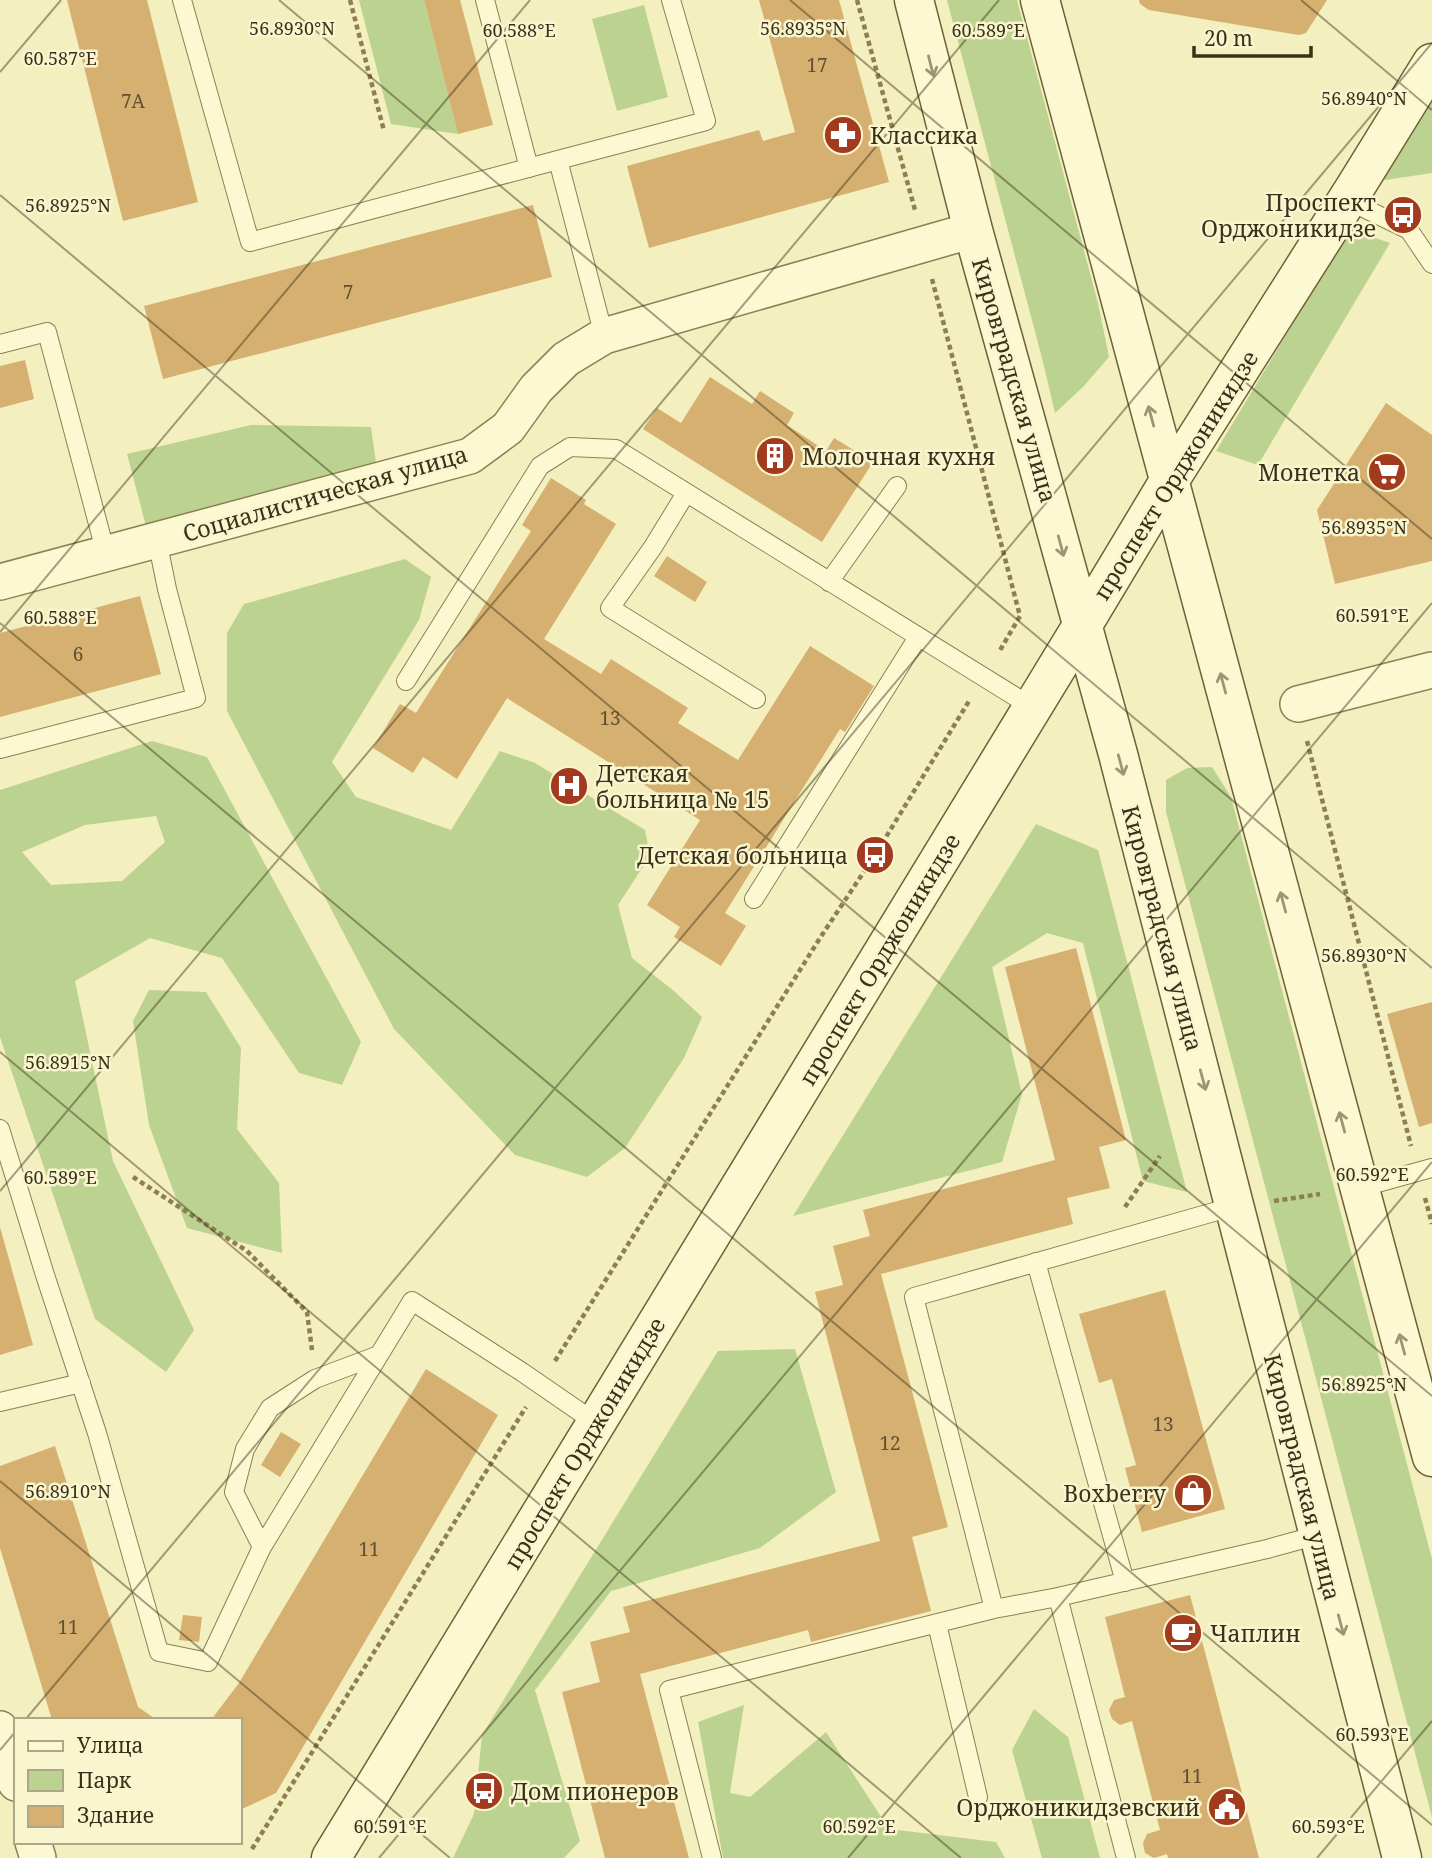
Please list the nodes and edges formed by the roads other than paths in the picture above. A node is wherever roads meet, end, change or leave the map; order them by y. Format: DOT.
graph roads {
  1 [pos="182,0"];
  2 [pos="485,0"];
  3 [pos="671,0"];
  4 [pos="914,0"];
  5 [pos="1040,0"];
  6 [pos="1432,63"];
  7 [pos="558,160"];
  8 [pos="529,168"];
  9 [pos="1347,200"];
  10 [pos="973,230"];
  11 [pos="1432,264"];
  12 [pos="604,337"];
  13 [pos="0,344"];
  14 [pos="1169,481"];
  15 [pos="897,486"];
  16 [pos="687,493"];
  17 [pos="158,540"];
  18 [pos="106,554"];
  19 [pos="0,582"];
  20 [pos="829,582"];
  21 [pos="1082,626"];
  22 [pos="918,637"];
  23 [pos="1432,670"];
  24 [pos="405,681"];
  25 [pos="755,699"];
  26 [pos="1298,704"];
  27 [pos="1032,707"];
  28 [pos="0,749"];
  29 [pos="754,899"];
  30 [pos="0,1129"];
  31 [pos="1425,1170"];
  32 [pos="1359,1188"];
  33 [pos="1235,1206"];
  34 [pos="1036,1262"];
  35 [pos="379,1355"];
  36 [pos="81,1382"];
  37 [pos="0,1402"];
  38 [pos="596,1423"];
  39 [pos="1432,1457"];
  40 [pos="1318,1535"];
  41 [pos="262,1547"];
  42 [pos="1125,1582"];
  43 [pos="1058,1597"];
  44 [pos="994,1609"];
  45 [pos="937,1624"];
  46 [pos="0,1730"];
  47 [pos="14,1776"];
  48 [pos="978,1797"];
  49 [pos="331,1858"];
  50 [pos="712,1858"];
  51 [pos="1126,1858"];
  52 [pos="1402,1858"];
  1 -- 8 [label="lane"];
  2 -- 8 [label="lane"];
  3 -- 7 [label="lane"];
  4 -- 10 [label="main road, Кировградская улица, one-way"];
  14 -- 5 [label="main road, one-way"];
  6 -- 9 [label="main road, проспект Орджоникидзе"];
  7 -- 8 [label="lane"];
  7 -- 12 [label="lane"];
  9 -- 11 [label="lane"];
  9 -- 14 [label="main road, проспект Орджоникидзе"];
  10 -- 12 [label="street, Социалистическая улица"];
  10 -- 21 [label="main road, Кировградская улица, one-way"];
  12 -- 17 [label="street, Социалистическая улица"];
  13 -- 18 [label="lane"];
  14 -- 21 [label="main road, проспект Орджоникидзе"];
  32 -- 14 [label="main road, one-way"];
  15 -- 20 [label="lane"];
  16 -- 20 [label="lane"];
  16 -- 24 [label="lane"];
  16 -- 25 [label="lane"];
  17 -- 18 [label="street, Социалистическая улица"];
  17 -- 28 [label="lane"];
  18 -- 19 [label="street, Социалистическая улица"];
  20 -- 22 [label="lane"];
  21 -- 27 [label="main road, проспект Орджоникидзе"];
  21 -- 33 [label="main road, Кировградская улица, one-way"];
  22 -- 27 [label="lane"];
  22 -- 29 [label="lane"];
  23 -- 26 [label="street"];
  27 -- 38 [label="main road, проспект Орджоникидзе"];
  30 -- 36 [label="lane"];
  31 -- 32 [label="lane"];
  39 -- 32 [label="main road, one-way"];
  33 -- 34 [label="lane"];
  33 -- 40 [label="main road, Кировградская улица"];
  34 -- 42 [label="lane"];
  34 -- 44 [label="lane"];
  35 -- 38 [label="lane"];
  35 -- 41 [label="lane"];
  35 -- 41 [label="lane"];
  36 -- 37 [label="lane"];
  36 -- 41 [label="lane"];
  38 -- 49 [label="main road, проспект Орджоникидзе"];
  40 -- 42 [label="lane"];
  40 -- 52 [label="main road, Кировградская улица, one-way"];
  42 -- 43 [label="lane"];
  43 -- 44 [label="lane"];
  43 -- 51 [label="lane"];
  44 -- 45 [label="lane"];
  45 -- 48 [label="lane"];
  45 -- 50 [label="lane"];
  46 -- 47 [label="street"];
}
